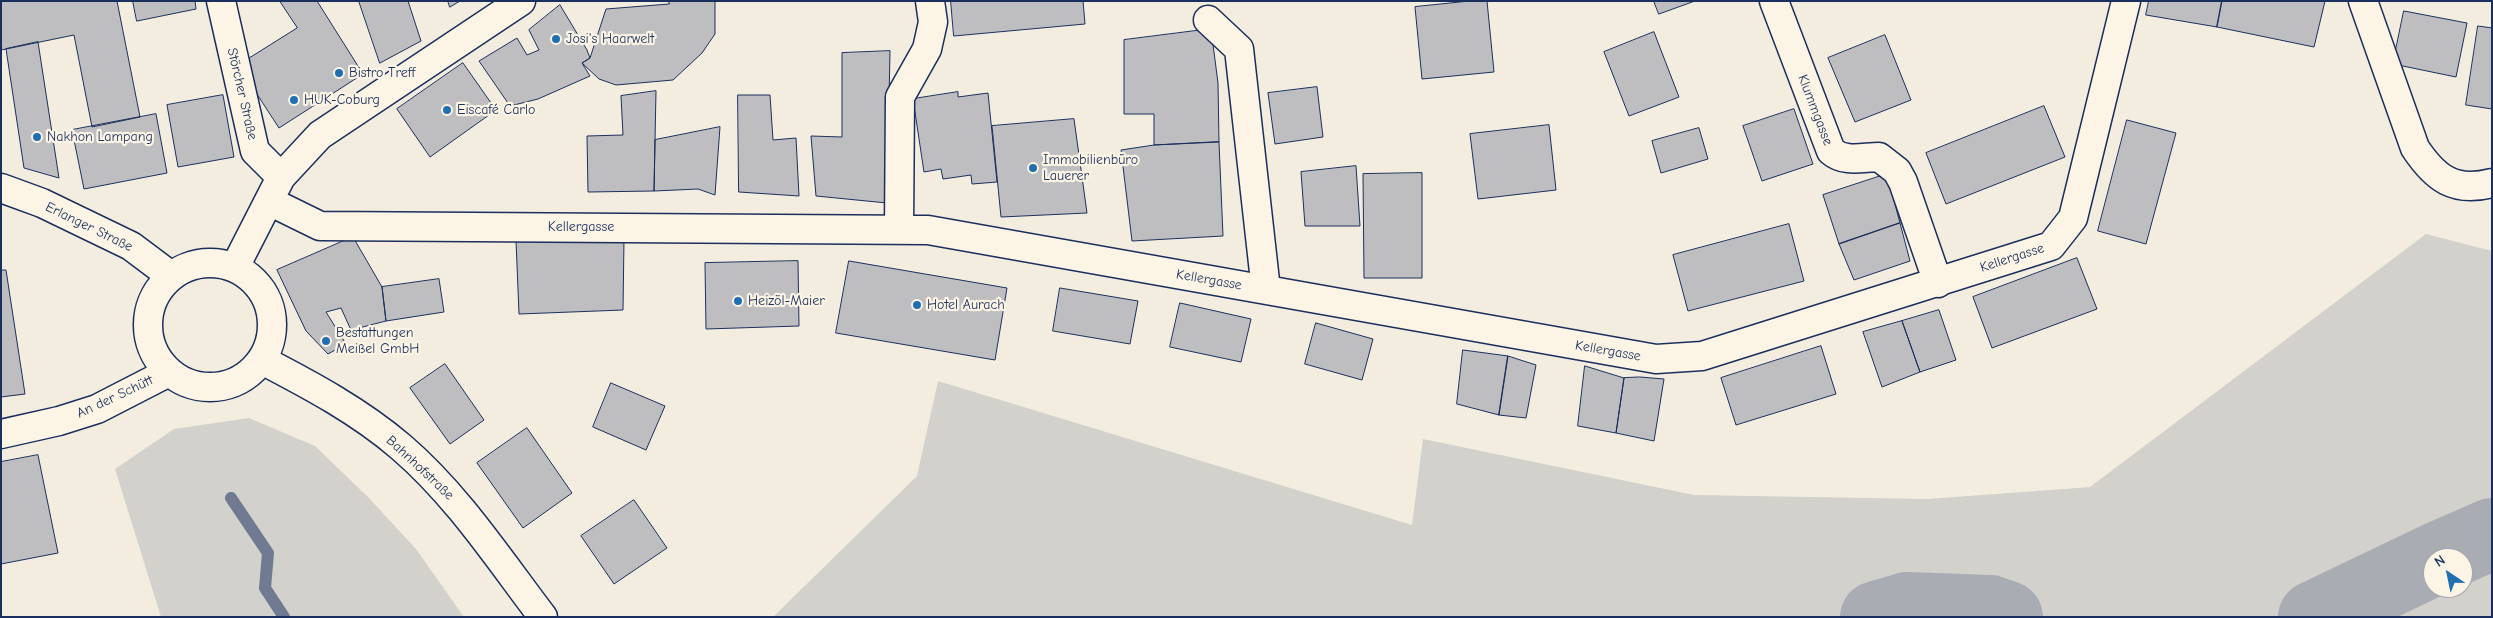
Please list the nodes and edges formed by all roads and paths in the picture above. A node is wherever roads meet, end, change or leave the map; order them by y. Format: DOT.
graph roads {
  1 [pos="221,1"];
  2 [pos="521,1"];
  3 [pos="930,1"];
  4 [pos="1774,1"];
  5 [pos="2126,1"];
  6 [pos="2363,1"];
  7 [pos="1208,20"];
  8 [pos="281,177"];
  9 [pos="2492,183"];
  10 [pos="1,188"];
  11 [pos="269,201"];
  12 [pos="899,230"];
  13 [pos="236,267"];
  14 [pos="171,276"];
  15 [pos="1938,283"];
  16 [pos="1266,290"];
  17 [pos="262,360"];
  18 [pos="169,372"];
  19 [pos="1,434"];
  20 [pos="543,617"];
  1 -- 8 [label="street, Störcher Straße"];
  2 -- 8 [label="street"];
  3 -- 12 [label="street"];
  4 -- 15 [label="street, Klummgasse"];
  5 -- 15 [label="street, Kellergasse"];
  6 -- 9 [label="street"];
  7 -- 16 [label="street"];
  8 -- 11 [label="street"];
  10 -- 14 [label="street, Erlanger Straße"];
  11 -- 12 [label="street, Kellergasse"];
  11 -- 13 [label="street"];
  12 -- 16 [label="street, Kellergasse"];
  13 -- 14 [label="street"];
  13 -- 17 [label="street"];
  14 -- 18 [label="street"];
  15 -- 16 [label="street, Kellergasse"];
  17 -- 18 [label="street"];
  17 -- 20 [label="street, Bahnhofstraße"];
  18 -- 19 [label="street, An der Schütt"];
}
